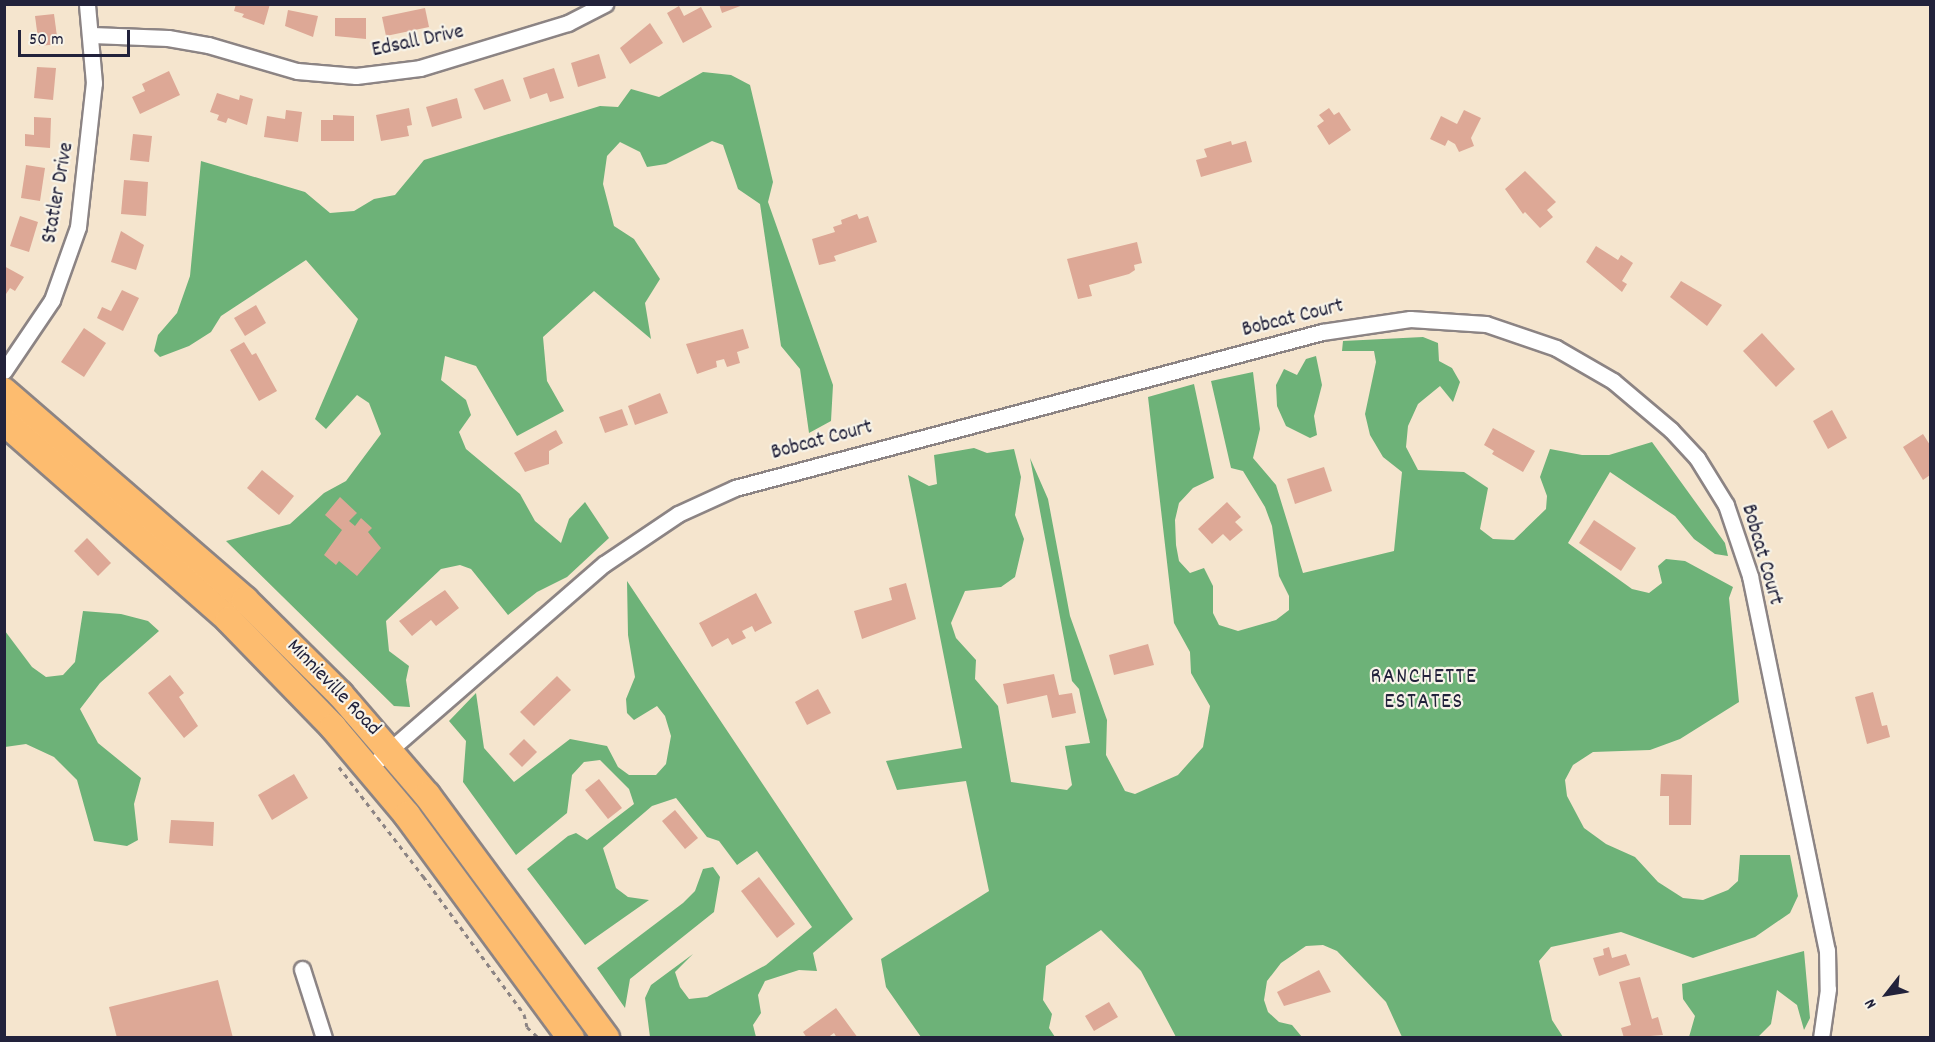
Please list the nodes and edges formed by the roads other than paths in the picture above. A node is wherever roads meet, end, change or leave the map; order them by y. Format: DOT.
graph roads {
  1 [pos="87,4"];
  2 [pos="605,4"];
  3 [pos="92,36"];
  4 [pos="4,372"];
  5 [pos="4,391"];
  6 [pos="4,422"];
  7 [pos="391,749"];
  8 [pos="369,768"];
  9 [pos="302,969"];
  10 [pos="591,1017"];
  11 [pos="566,1036"];
  12 [pos="324,1038"];
  13 [pos="606,1038"];
  14 [pos="1821,1038"];
  1 -- 3 [label="street, Statler Drive"];
  2 -- 3 [label="street, Edsall Drive"];
  3 -- 4 [label="street, Statler Drive"];
  5 -- 7 [label="main road, Minnieville Road"];
  6 -- 8 [label="main road, Minnieville Road"];
  7 -- 8 [label="street, Bobcat Court"];
  7 -- 10 [label="main road, Minnieville Road"];
  7 -- 14 [label="street, Bobcat Court"];
  8 -- 11 [label="main road, Minnieville Road"];
  9 -- 12 [label="street"];
  10 -- 11 [label="street"];
  10 -- 13 [label="main road, Minnieville Road"];
}
